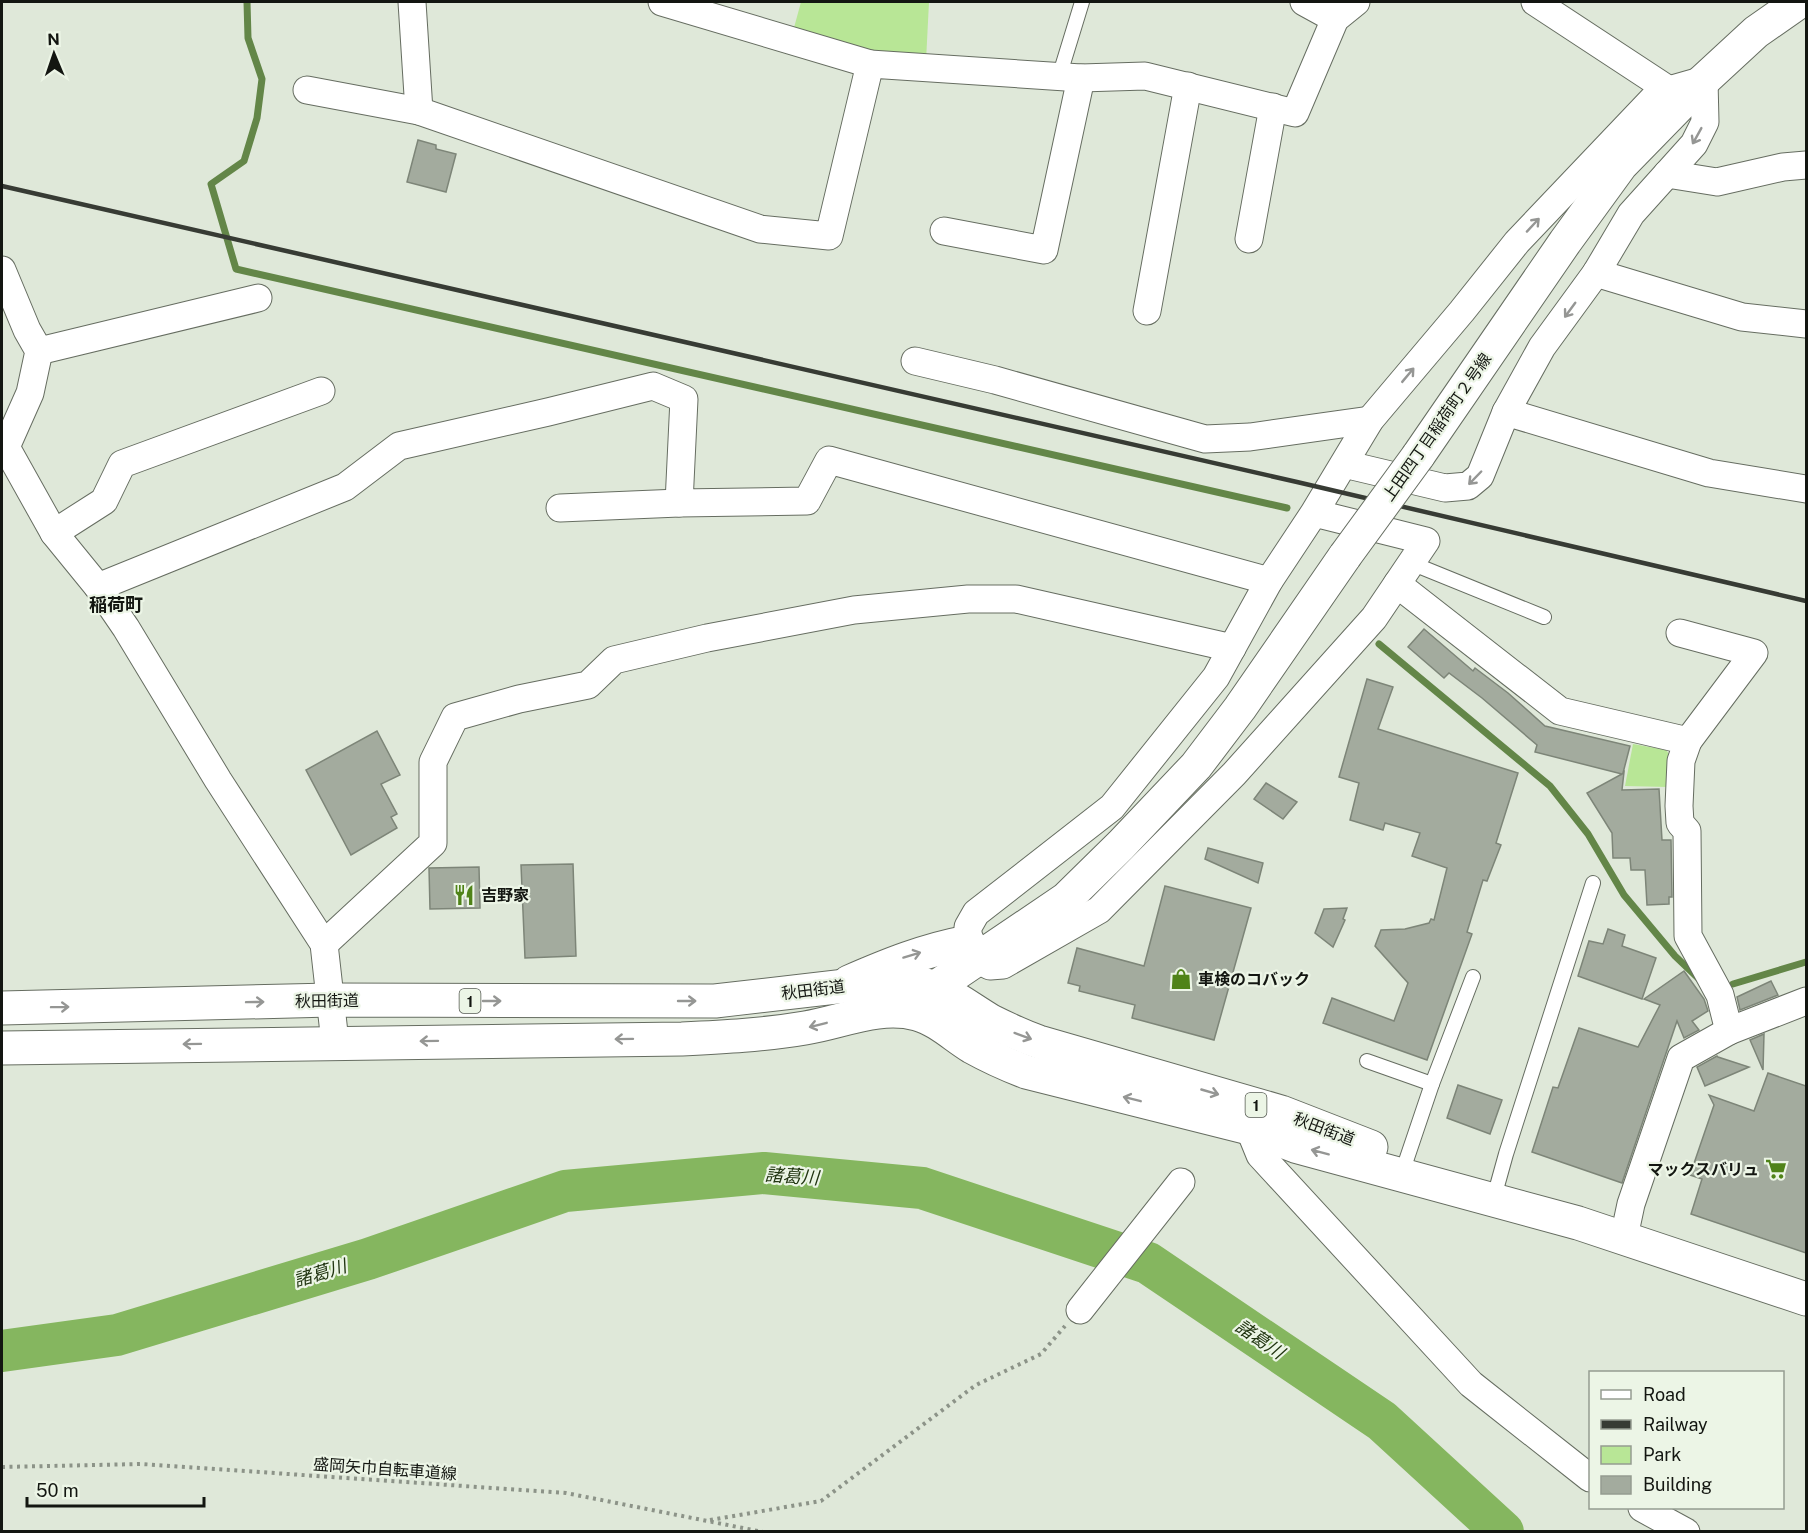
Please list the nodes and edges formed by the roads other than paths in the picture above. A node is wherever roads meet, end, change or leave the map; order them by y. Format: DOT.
graph roads {
  1 [pos="412,2"];
  2 [pos="662,2"];
  3 [pos="1082,2"];
  4 [pos="1304,2"];
  5 [pos="1356,2"];
  6 [pos="1535,2"];
  7 [pos="1799,2"];
  8 [pos="1335,19"];
  9 [pos="870,64"];
  10 [pos="1070,78"];
  11 [pos="1704,80"];
  12 [pos="1188,86"];
  13 [pos="307,90"];
  14 [pos="1669,90"];
  15 [pos="1273,107"];
  16 [pos="419,111"];
  17 [pos="1806,165"];
  18 [pos="1667,174"];
  19 [pos="944,231"];
  20 [pos="1249,239"];
  21 [pos="2,270"];
  22 [pos="1596,273"];
  23 [pos="258,298"];
  24 [pos="1147,311"];
  25 [pos="1806,324"];
  26 [pos="39,351"];
  27 [pos="915,361"];
  28 [pos="321,390"];
  29 [pos="1506,412"];
  30 [pos="1370,420"];
  31 [pos="4,448"];
  32 [pos="1344,464"];
  33 [pos="1806,489"];
  34 [pos="679,503"];
  35 [pos="560,508"];
  36 [pos="1314,513"];
  37 [pos="54,533"];
  38 [pos="1404,573"];
  39 [pos="1269,581"];
  40 [pos="98,587"];
  41 [pos="1544,617"];
  42 [pos="1680,633"];
  43 [pos="1232,648"];
  44 [pos="1688,741"];
  45 [pos="1593,883"];
  46 [pos="324,944"];
  47 [pos="973,950"];
  48 [pos="1473,977"];
  49 [pos="839,986"];
  50 [pos="936,987"];
  51 [pos="331,1000"];
  52 [pos="1806,1000"];
  53 [pos="2,1008"];
  54 [pos="875,1012"];
  55 [pos="979,1013"];
  56 [pos="1729,1031"];
  57 [pos="950,1032"];
  58 [pos="334,1042"];
  59 [pos="2,1048"];
  60 [pos="1367,1061"];
  61 [pos="1432,1084"];
  62 [pos="1249,1128"];
  63 [pos="1406,1161"];
  64 [pos="1181,1182"];
  65 [pos="1496,1190"];
  66 [pos="1578,1223"];
  67 [pos="1624,1237"];
  68 [pos="1806,1299"];
  69 [pos="1080,1310"];
  70 [pos="1589,1478"];
  71 [pos="1644,1509"];
  72 [pos="1686,1532"];
  1 -- 16 [label="street"];
  2 -- 9 [label="street"];
  3 -- 10 [label="lane"];
  4 -- 8 [label="street"];
  5 -- 8 [label="street"];
  6 -- 14 [label="street"];
  7 -- 11 [label="main road, 上田四丁目稲荷町２号線"];
  8 -- 15 [label="street"];
  9 -- 10 [label="street"];
  9 -- 16 [label="street"];
  10 -- 12 [label="street"];
  10 -- 19 [label="street"];
  11 -- 14 [label="street"];
  11 -- 18 [label="street, one-way"];
  11 -- 47 [label="main road, 上田四丁目稲荷町２号線, bridge"];
  12 -- 15 [label="street"];
  12 -- 24 [label="street"];
  13 -- 16 [label="street"];
  30 -- 14 [label="street, one-way"];
  15 -- 20 [label="street"];
  17 -- 18 [label="street"];
  18 -- 22 [label="street"];
  21 -- 26 [label="street"];
  22 -- 25 [label="street"];
  22 -- 29 [label="street, one-way"];
  23 -- 26 [label="street"];
  26 -- 31 [label="street"];
  27 -- 30 [label="street"];
  28 -- 37 [label="street"];
  29 -- 32 [label="street, one-way"];
  29 -- 33 [label="street"];
  30 -- 32 [label="street"];
  31 -- 37 [label="street"];
  32 -- 36 [label="street"];
  34 -- 35 [label="street"];
  34 -- 39 [label="street"];
  34 -- 40 [label="street"];
  36 -- 38 [label="street"];
  36 -- 39 [label="street"];
  37 -- 40 [label="street"];
  38 -- 41 [label="lane"];
  38 -- 44 [label="street"];
  38 -- 47 [label="street"];
  39 -- 43 [label="street"];
  40 -- 46 [label="street"];
  42 -- 44 [label="street"];
  43 -- 46 [label="street"];
  43 -- 47 [label="street"];
  44 -- 56 [label="street"];
  45 -- 65 [label="lane"];
  46 -- 51 [label="street"];
  49 -- 47 [label="main road, one-way"];
  47 -- 50 [label="main road"];
  47 -- 55 [label="main road"];
  48 -- 61 [label="lane"];
  49 -- 50 [label="main road, 秋田街道 / 1"];
  51 -- 49 [label="main road, 秋田街道 / 1, one-way"];
  50 -- 54 [label="main road"];
  50 -- 55 [label="main road, 秋田街道 / 1"];
  50 -- 57 [label="main road"];
  53 -- 51 [label="main road, 秋田街道 / 1, one-way"];
  51 -- 58 [label="street"];
  52 -- 56 [label="street"];
  54 -- 57 [label="main road, 秋田街道 / 1"];
  54 -- 58 [label="main road, 秋田街道 / 1, one-way"];
  55 -- 63 [label="main road, 秋田街道 / 1, one-way"];
  56 -- 67 [label="street"];
  62 -- 57 [label="main road, 秋田街道 / 1, one-way"];
  58 -- 59 [label="main road, 秋田街道 / 1, one-way"];
  60 -- 61 [label="lane"];
  61 -- 63 [label="lane"];
  66 -- 62 [label="main road, 秋田街道 / 1, one-way"];
  62 -- 70 [label="street"];
  63 -- 65 [label="main road, 秋田街道 / 1"];
  64 -- 69 [label="street"];
  65 -- 66 [label="main road, 秋田街道 / 1"];
  66 -- 67 [label="main road, 秋田街道 / 1"];
  67 -- 68 [label="main road, 秋田街道 / 1"];
  71 -- 72 [label="street"];
}
